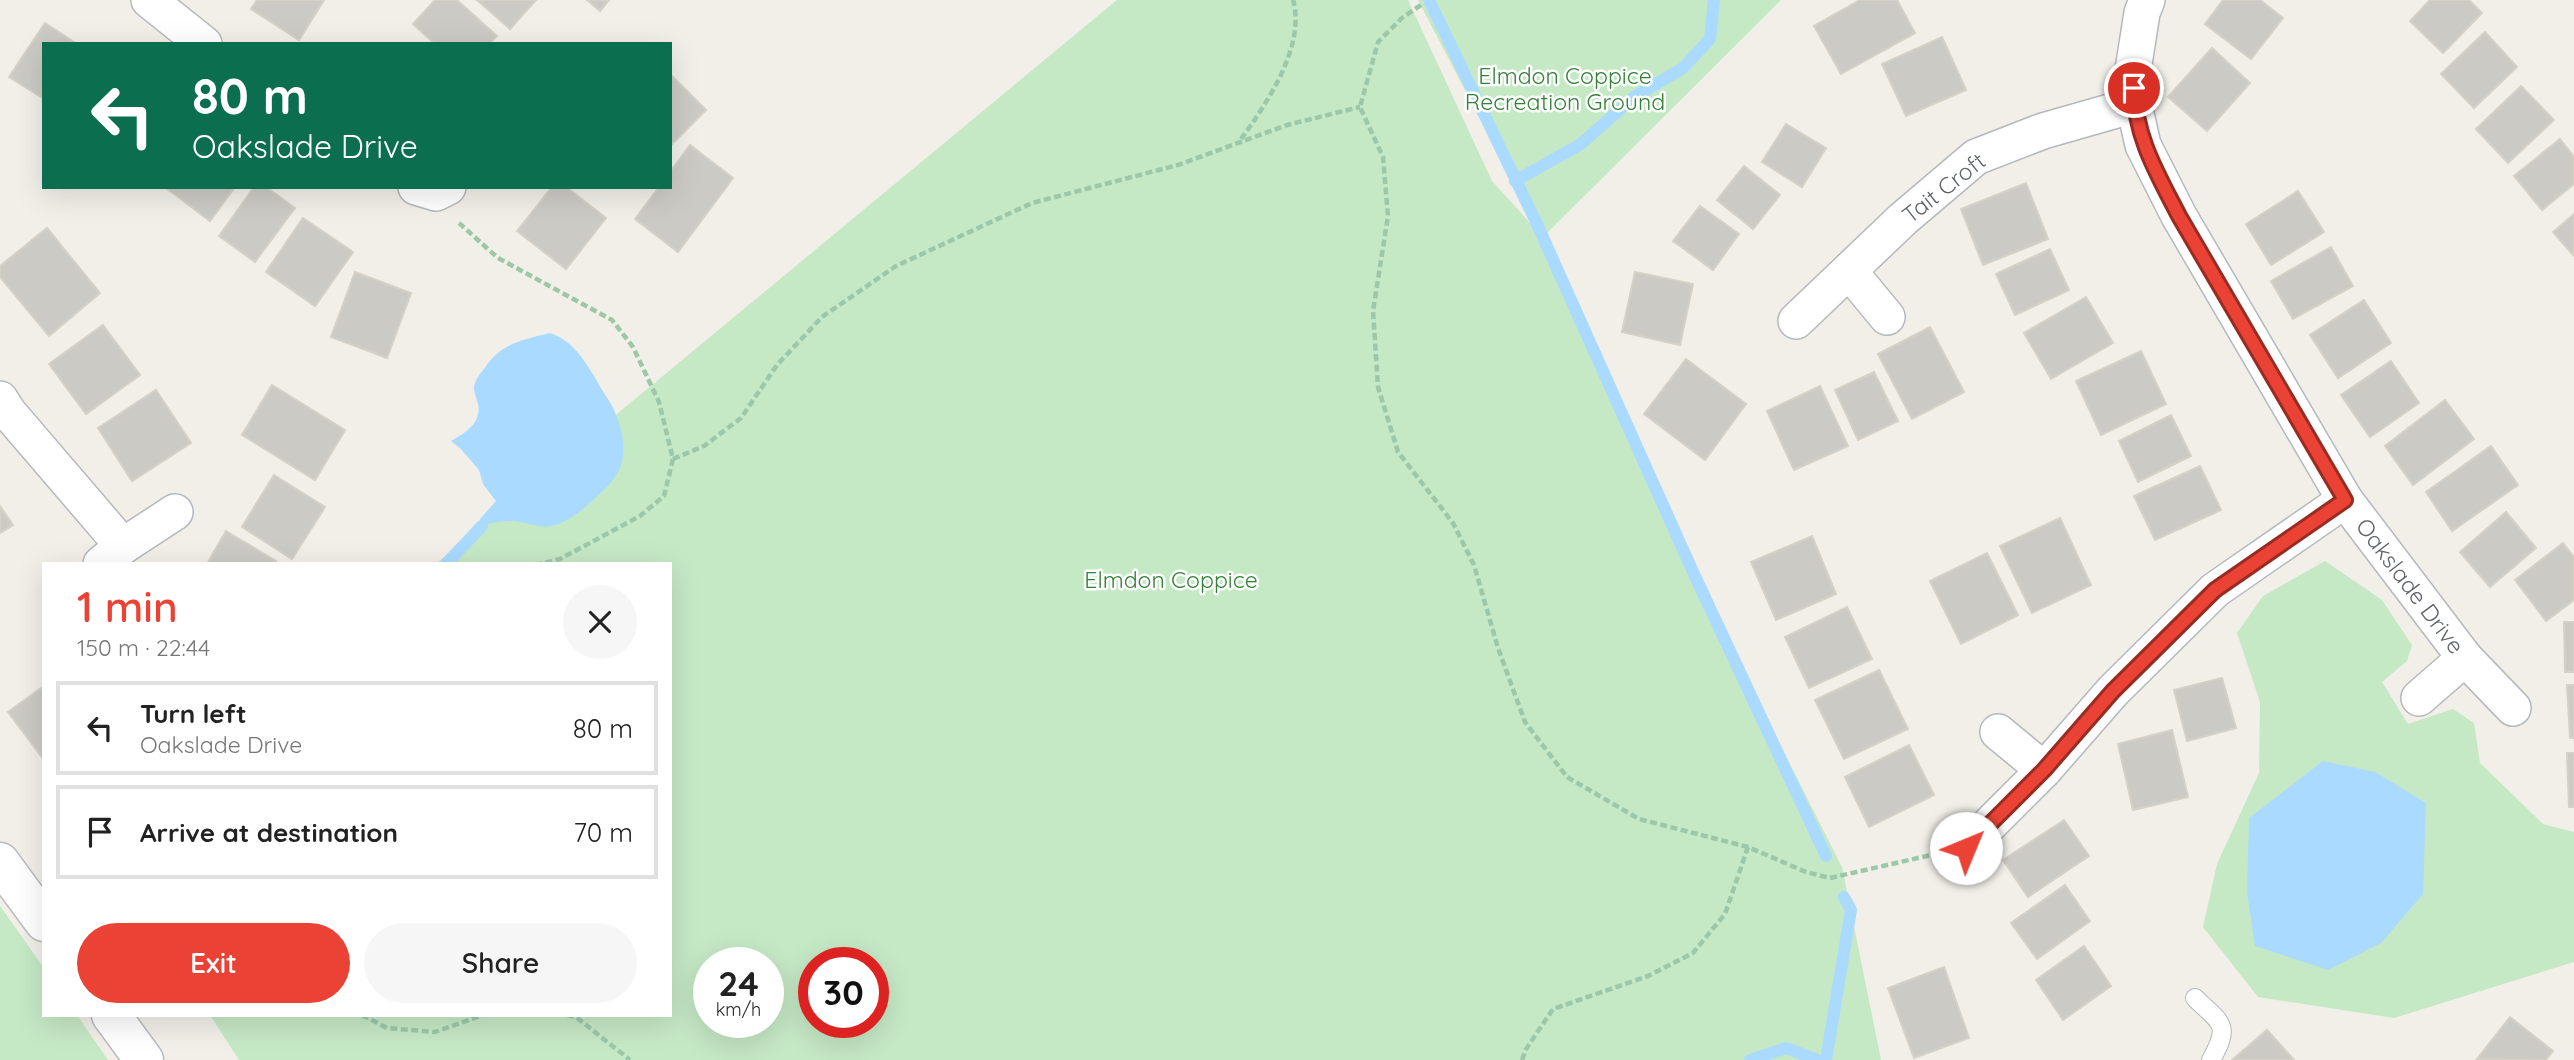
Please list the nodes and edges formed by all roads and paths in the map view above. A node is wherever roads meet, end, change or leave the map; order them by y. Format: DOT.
graph roads {
  1 [pos="149,0"];
  2 [pos="1293,0"];
  3 [pos="2147,0"];
  4 [pos="1421,5"];
  5 [pos="202,42"];
  6 [pos="2134,105"];
  7 [pos="1360,107"];
  8 [pos="1240,141"];
  9 [pos="433,189"];
  10 [pos="1849,271"];
  11 [pos="1887,317"];
  12 [pos="1796,321"];
  13 [pos="0,399"];
  14 [pos="673,459"];
  15 [pos="2345,500"];
  16 [pos="175,512"];
  17 [pos="112,554"];
  18 [pos="548,562"];
  19 [pos="2465,658"];
  20 [pos="2419,698"];
  21 [pos="2513,708"];
  22 [pos="1998,732"];
  23 [pos="2044,770"];
  24 [pos="1748,847"];
  25 [pos="1966,848"];
  26 [pos="0,862"];
  27 [pos="42,919"];
  28 [pos="2195,998"];
  29 [pos="112,1017"];
  30 [pos="366,1017"];
  31 [pos="477,1017"];
  32 [pos="576,1017"];
  33 [pos="144,1060"];
  34 [pos="630,1060"];
  35 [pos="1522,1060"];
  36 [pos="2211,1060"];
  1 -- 5 [label="street"];
  2 -- 8 [label="path"];
  3 -- 6 [label="street, Oakslade Drive"];
  4 -- 7 [label="path"];
  6 -- 10 [label="street, Tait Croft"];
  6 -- 15 [label="street, Oakslade Drive"];
  7 -- 8 [label="path"];
  7 -- 24 [label="path"];
  8 -- 14 [label="path"];
  9 -- 14 [label="path"];
  10 -- 11 [label="street"];
  10 -- 12 [label="street, Tait Croft"];
  13 -- 17 [label="street"];
  14 -- 18 [label="path"];
  15 -- 19 [label="street, Oakslade Drive"];
  15 -- 23 [label="street"];
  16 -- 17 [label="street"];
  19 -- 20 [label="street"];
  19 -- 21 [label="street, Oakslade Drive"];
  22 -- 23 [label="street"];
  23 -- 25 [label="street"];
  24 -- 25 [label="path"];
  24 -- 35 [label="path"];
  26 -- 27 [label="street"];
  28 -- 36 [label="lane"];
  29 -- 33 [label="street"];
  30 -- 31 [label="path"];
  32 -- 34 [label="path"];
}
